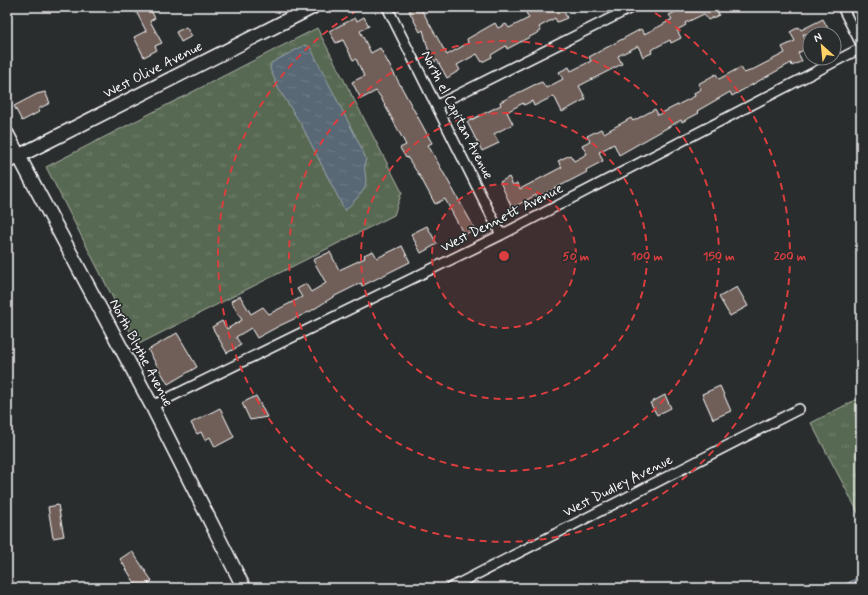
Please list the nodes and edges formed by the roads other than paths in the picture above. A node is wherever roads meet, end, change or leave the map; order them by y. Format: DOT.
graph roads {
  1 [pos="313,7"];
  2 [pos="387,7"];
  3 [pos="633,7"];
  4 [pos="842,7"];
  5 [pos="861,44"];
  6 [pos="861,48"];
  7 [pos="437,105"];
  8 [pos="7,134"];
  9 [pos="13,159"];
  10 [pos="501,235"];
  11 [pos="152,406"];
  12 [pos="799,409"];
  13 [pos="244,588"];
  14 [pos="450,588"];
  1 -- 9 [label="street, West Olive Avenue"];
  2 -- 7 [label="street, North el Capitan Avenue"];
  3 -- 7 [label="street"];
  4 -- 5 [label="street"];
  6 -- 10 [label="street, West Dennett Avenue"];
  7 -- 10 [label="street, North el Capitan Avenue"];
  8 -- 9 [label="street, North Blythe Avenue"];
  9 -- 11 [label="street, North Blythe Avenue"];
  10 -- 11 [label="street, West Dennett Avenue"];
  11 -- 13 [label="street, North Blythe Avenue"];
  12 -- 14 [label="street, West Dudley Avenue"];
}
